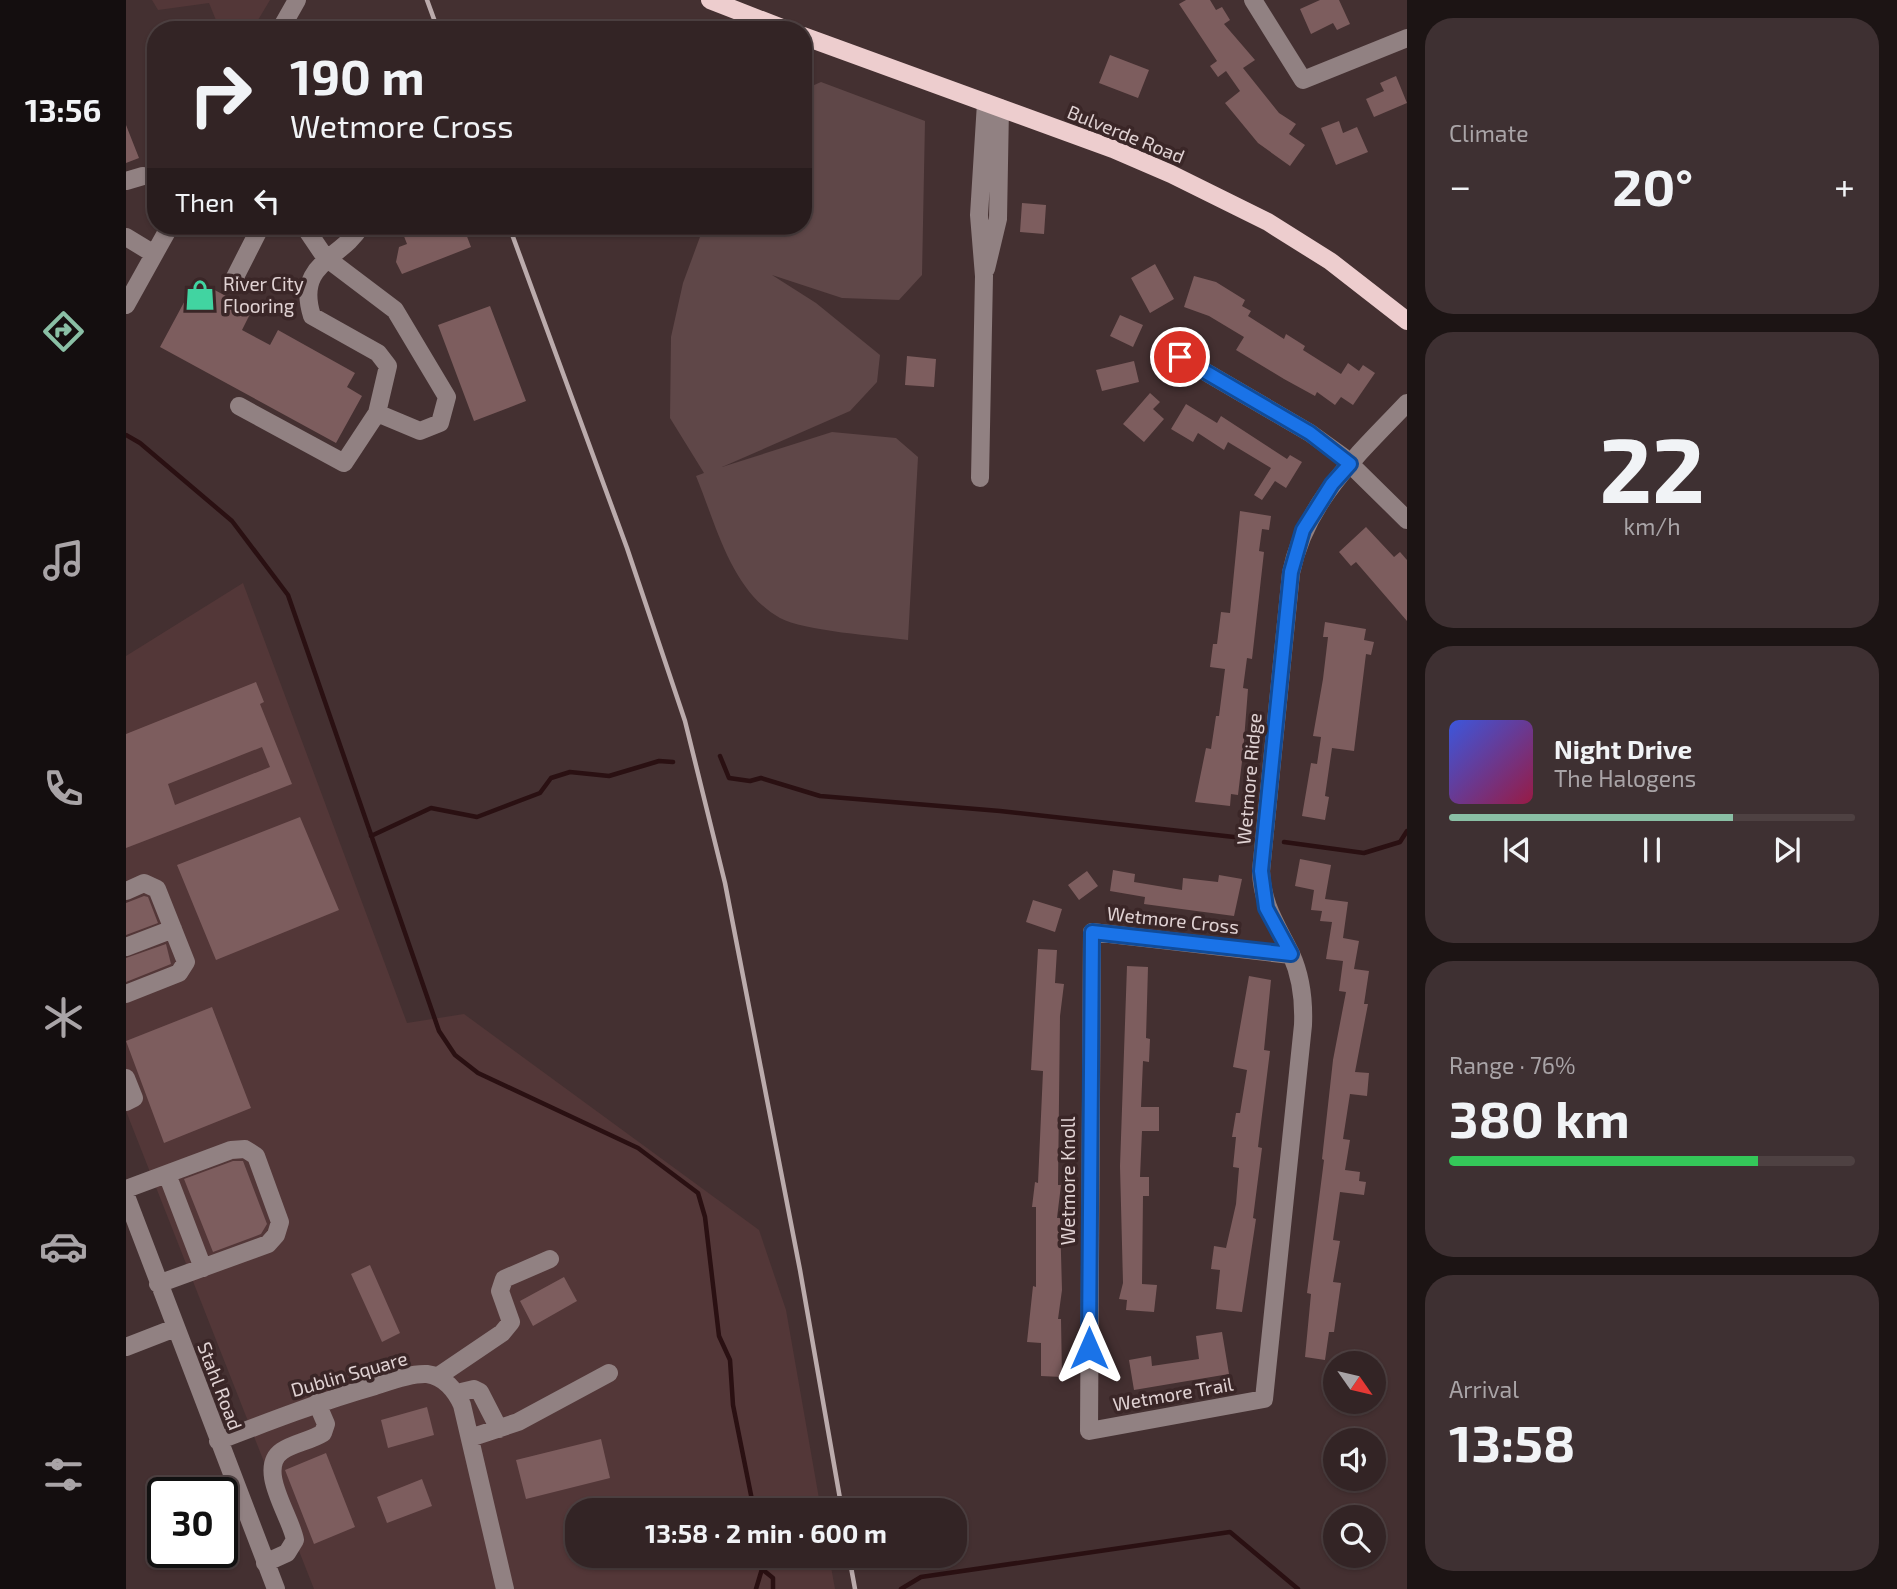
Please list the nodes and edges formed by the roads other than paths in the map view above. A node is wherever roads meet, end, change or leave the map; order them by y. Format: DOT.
graph roads {
  1 [pos="297,0"];
  2 [pos="712,0"];
  3 [pos="1253,0"];
  4 [pos="285,21"];
  5 [pos="764,21"];
  6 [pos="1407,38"];
  7 [pos="812,39"];
  8 [pos="993,105"];
  9 [pos="165,235"];
  10 [pos="256,235"];
  11 [pos="310,235"];
  12 [pos="356,235"];
  13 [pos="126,237"];
  14 [pos="154,254"];
  15 [pos="325,257"];
  16 [pos="233,281"];
  17 [pos="126,305"];
  18 [pos="1407,321"];
  19 [pos="1180,357"];
  20 [pos="1407,402"];
  21 [pos="239,406"];
  22 [pos="377,413"];
  23 [pos="1350,464"];
  24 [pos="980,478"];
  25 [pos="1407,520"];
  26 [pos="126,891"];
  27 [pos="173,929"];
  28 [pos="1092,932"];
  29 [pos="126,947"];
  30 [pos="1291,954"];
  31 [pos="126,995"];
  32 [pos="126,1078"];
  33 [pos="126,1102"];
  34 [pos="167,1174"];
  35 [pos="126,1189"];
  36 [pos="126,1196"];
  37 [pos="551,1259"];
  38 [pos="204,1268"];
  39 [pos="158,1284"];
  40 [pos="175,1328"];
  41 [pos="126,1347"];
  42 [pos="609,1373"];
  43 [pos="437,1377"];
  44 [pos="457,1393"];
  45 [pos="1264,1399"];
  46 [pos="317,1403"];
  47 [pos="499,1429"];
  48 [pos="1089,1431"];
  49 [pos="470,1438"];
  50 [pos="218,1441"];
  51 [pos="265,1563"];
  52 [pos="276,1589"];
  53 [pos="505,1589"];
  1 -- 4 [label="street"];
  2 -- 5 [label="main road"];
  3 -- 6 [label="street"];
  7 -- 8 [label="main road, Bulverde Road"];
  8 -- 18 [label="main road, Bulverde Road"];
  8 -- 24 [label="street"];
  9 -- 14 [label="street"];
  10 -- 16 [label="street"];
  11 -- 15 [label="street"];
  12 -- 15 [label="street"];
  13 -- 14 [label="street"];
  14 -- 17 [label="street"];
  15 -- 22 [label="street"];
  15 -- 22 [label="street"];
  19 -- 23 [label="street"];
  20 -- 23 [label="street, Wetmore Ridge"];
  21 -- 22 [label="street"];
  23 -- 25 [label="street"];
  23 -- 30 [label="street, Wetmore Ridge"];
  26 -- 27 [label="street"];
  27 -- 29 [label="street"];
  27 -- 31 [label="street"];
  28 -- 30 [label="street, Wetmore Cross"];
  28 -- 48 [label="street, Wetmore Knoll"];
  30 -- 45 [label="street, Wetmore Ridge"];
  32 -- 33 [label="street"];
  34 -- 35 [label="street"];
  34 -- 38 [label="street"];
  34 -- 38 [label="street"];
  36 -- 39 [label="street, Stahl Road"];
  37 -- 43 [label="street"];
  38 -- 39 [label="street"];
  39 -- 40 [label="street, Stahl Road"];
  40 -- 41 [label="street"];
  40 -- 50 [label="street, Stahl Road"];
  42 -- 47 [label="street"];
  43 -- 44 [label="street, Dublin Square"];
  43 -- 46 [label="street, Dublin Square"];
  44 -- 47 [label="street"];
  44 -- 49 [label="street"];
  45 -- 48 [label="street, Wetmore Trail"];
  46 -- 50 [label="street, Dublin Square"];
  46 -- 51 [label="street"];
  47 -- 49 [label="street"];
  49 -- 53 [label="street"];
  50 -- 51 [label="street, Stahl Road"];
  51 -- 52 [label="street, Stahl Road"];
}
